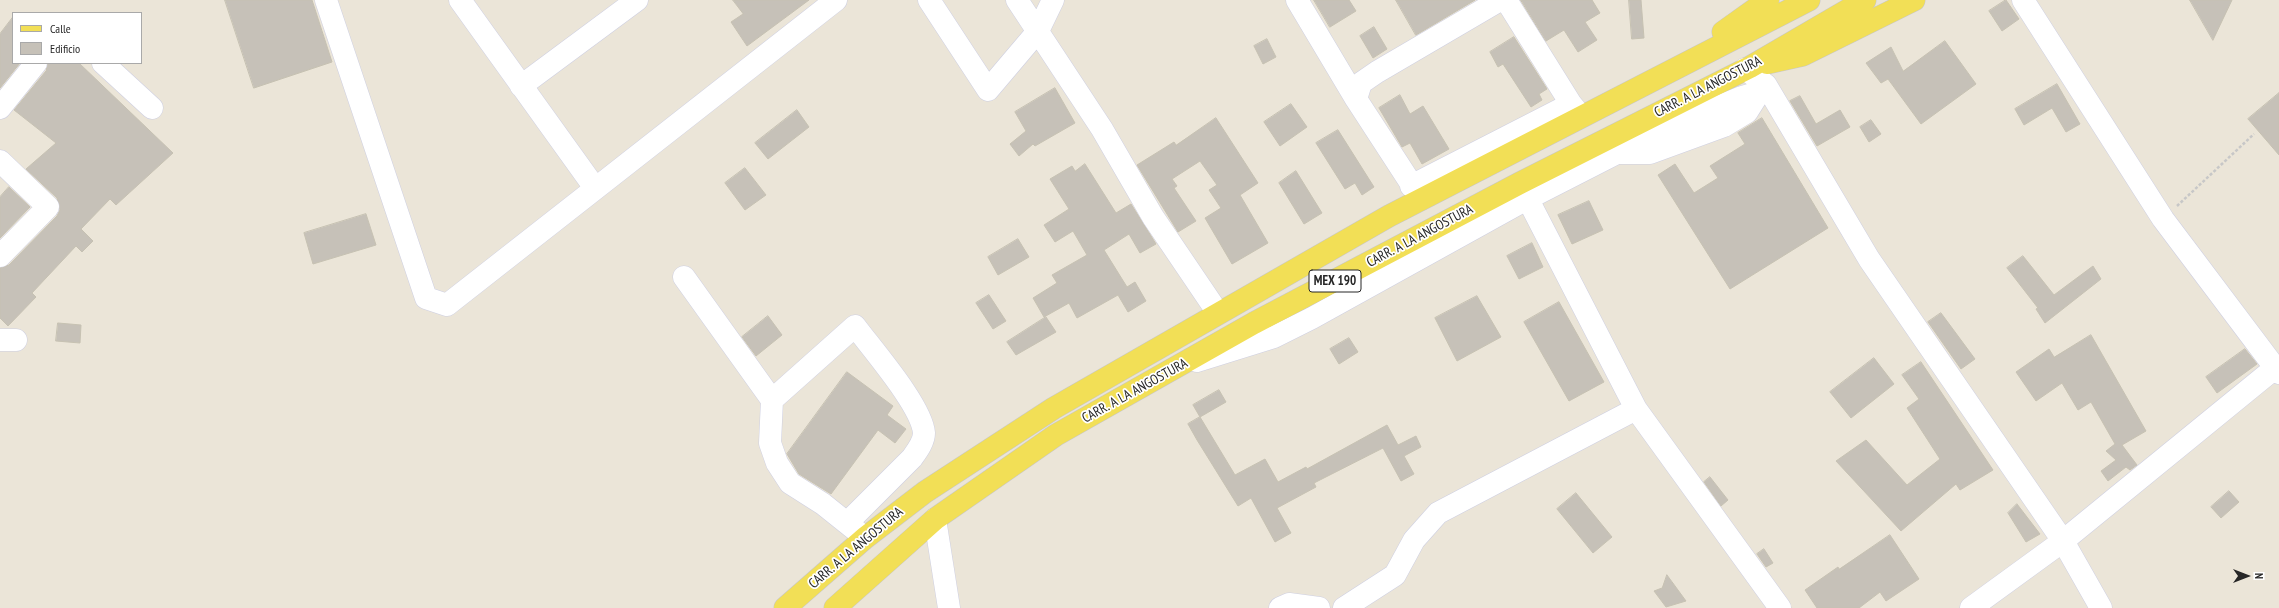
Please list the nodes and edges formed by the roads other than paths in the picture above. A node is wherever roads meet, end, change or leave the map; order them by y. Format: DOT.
graph roads {
  1 [pos="326,0"];
  2 [pos="460,0"];
  3 [pos="637,0"];
  4 [pos="836,0"];
  5 [pos="929,0"];
  6 [pos="1017,0"];
  7 [pos="1053,0"];
  8 [pos="1297,0"];
  9 [pos="1500,0"];
  10 [pos="1506,0"];
  11 [pos="1768,0"];
  12 [pos="1809,0"];
  13 [pos="1865,0"];
  14 [pos="1914,0"];
  15 [pos="2022,0"];
  16 [pos="1038,31"];
  17 [pos="35,64"];
  18 [pos="105,64"];
  19 [pos="1682,64"];
  20 [pos="1747,68"];
  21 [pos="521,86"];
  22 [pos="1763,91"];
  23 [pos="1356,99"];
  24 [pos="0,108"];
  25 [pos="152,108"];
  26 [pos="1576,110"];
  27 [pos="0,161"];
  28 [pos="595,188"];
  29 [pos="1523,191"];
  30 [pos="1416,193"];
  31 [pos="0,256"];
  32 [pos="684,277"];
  33 [pos="1218,313"];
  34 [pos="2277,371"];
  35 [pos="772,400"];
  36 [pos="1636,409"];
  37 [pos="935,519"];
  38 [pos="847,523"];
  39 [pos="865,538"];
  40 [pos="2063,542"];
  41 [pos="786,608"];
  42 [pos="835,608"];
  43 [pos="949,608"];
  44 [pos="1280,608"];
  45 [pos="1319,608"];
  46 [pos="1344,608"];
  47 [pos="1780,608"];
  48 [pos="1971,608"];
  49 [pos="2101,608"];
  1 -- 28 [label="street"];
  2 -- 21 [label="street"];
  3 -- 21 [label="street"];
  4 -- 28 [label="street"];
  5 -- 16 [label="street"];
  6 -- 16 [label="street"];
  7 -- 16 [label="street"];
  8 -- 23 [label="street"];
  9 -- 23 [label="street"];
  10 -- 26 [label="street"];
  11 -- 19 [label="main road"];
  12 -- 19 [label="main road, CARR. A LA ANGOSTURA / MEX 190"];
  13 -- 20 [label="main road, CARR. A LA ANGOSTURA / MEX 190"];
  14 -- 20 [label="main road"];
  15 -- 34 [label="street"];
  16 -- 33 [label="street"];
  17 -- 24 [label="street"];
  18 -- 25 [label="street"];
  19 -- 26 [label="main road, CARR. A LA ANGOSTURA / MEX 190"];
  20 -- 22 [label="street"];
  20 -- 29 [label="main road, CARR. A LA ANGOSTURA / MEX 190"];
  21 -- 28 [label="street"];
  22 -- 29 [label="street"];
  22 -- 40 [label="street"];
  23 -- 30 [label="street"];
  26 -- 30 [label="main road, CARR. A LA ANGOSTURA / MEX 190"];
  27 -- 31 [label="street"];
  29 -- 36 [label="street"];
  29 -- 37 [label="main road, CARR. A LA ANGOSTURA / MEX 190"];
  30 -- 33 [label="main road, CARR. A LA ANGOSTURA / MEX 190"];
  32 -- 35 [label="street"];
  33 -- 39 [label="main road, CARR. A LA ANGOSTURA / MEX 190"];
  34 -- 40 [label="street"];
  35 -- 38 [label="street"];
  35 -- 38 [label="street"];
  36 -- 46 [label="street"];
  36 -- 47 [label="street"];
  37 -- 42 [label="main road, CARR. A LA ANGOSTURA / MEX 190"];
  37 -- 43 [label="street"];
  38 -- 39 [label="street"];
  39 -- 41 [label="main road, CARR. A LA ANGOSTURA / MEX 190"];
  40 -- 48 [label="street"];
  40 -- 49 [label="street"];
  44 -- 45 [label="street"];
}
